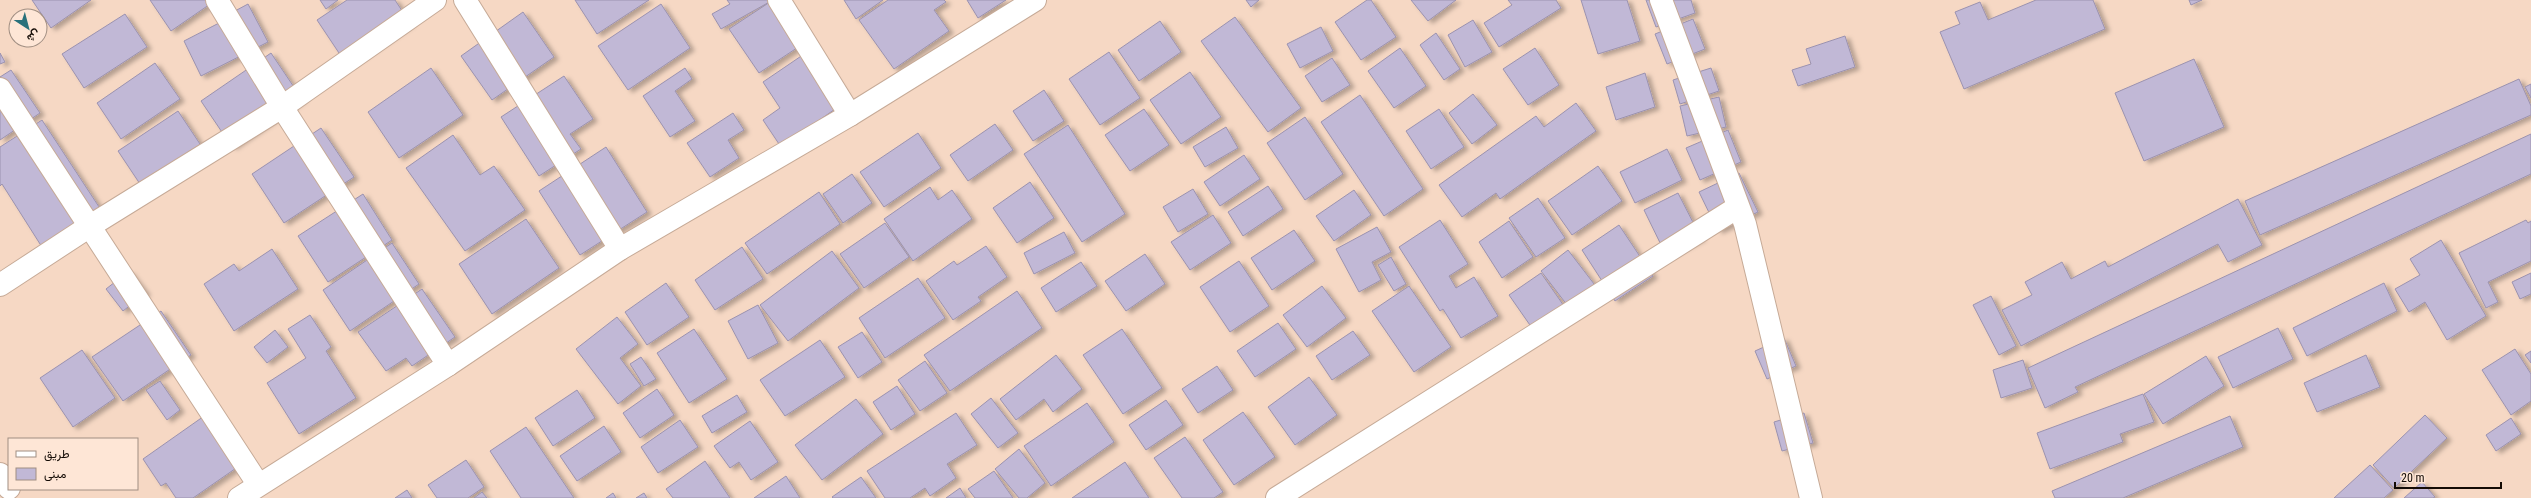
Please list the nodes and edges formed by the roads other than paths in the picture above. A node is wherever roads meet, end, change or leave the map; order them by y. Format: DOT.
graph roads {
  1 [pos="217,0"];
  2 [pos="435,0"];
  3 [pos="465,0"];
  4 [pos="779,0"];
  5 [pos="1035,0"];
  6 [pos="1661,0"];
  7 [pos="0,88"];
  8 [pos="282,107"];
  9 [pos="850,115"];
  10 [pos="1738,207"];
  11 [pos="90,226"];
  12 [pos="620,250"];
  13 [pos="0,286"];
  14 [pos="448,365"];
  15 [pos="0,474"];
  16 [pos="258,484"];
  17 [pos="8,486"];
  18 [pos="239,498"];
  19 [pos="1277,498"];
  20 [pos="1811,498"];
  1 -- 8 [label="street"];
  2 -- 8 [label="street"];
  3 -- 12 [label="street"];
  4 -- 9 [label="street"];
  5 -- 9 [label="street"];
  6 -- 10 [label="street"];
  7 -- 11 [label="street"];
  8 -- 11 [label="street"];
  8 -- 14 [label="street"];
  9 -- 12 [label="street"];
  10 -- 19 [label="street"];
  10 -- 20 [label="street"];
  11 -- 13 [label="street"];
  11 -- 16 [label="street"];
  12 -- 14 [label="street"];
  14 -- 16 [label="street"];
  15 -- 17 [label="street"];
  16 -- 18 [label="street"];
}
